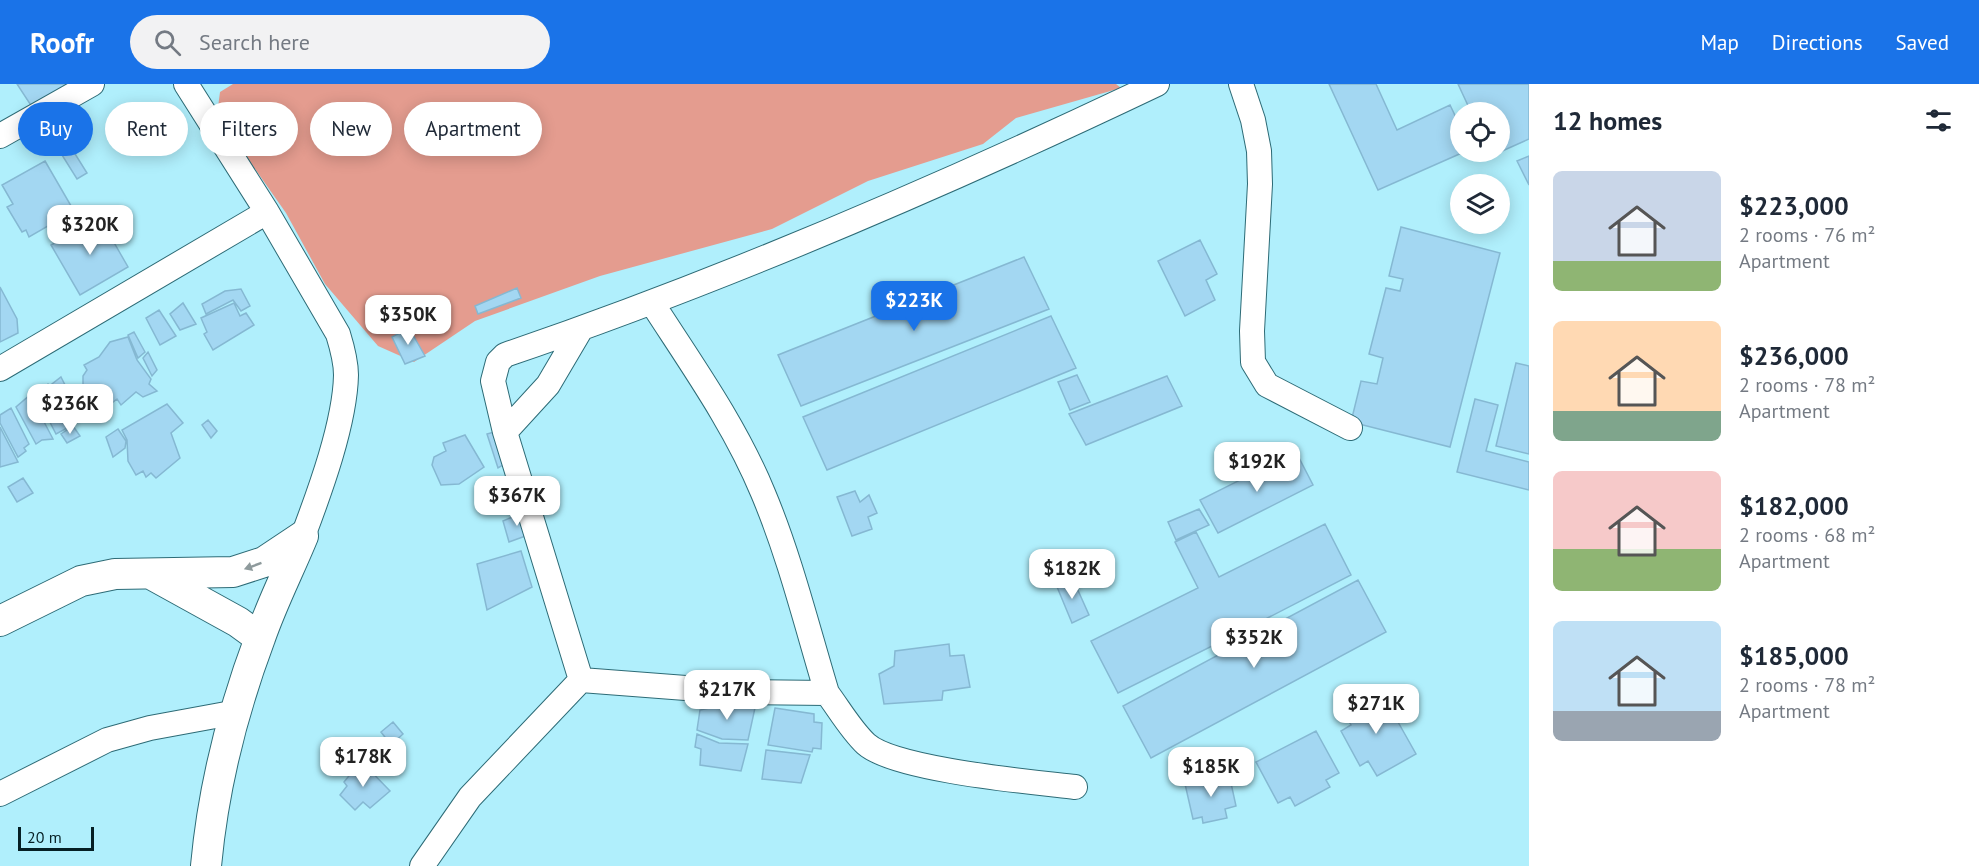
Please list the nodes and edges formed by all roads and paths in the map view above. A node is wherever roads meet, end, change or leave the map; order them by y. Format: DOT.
graph roads {
  1 [pos="93,84"];
  2 [pos="186,84"];
  3 [pos="1241,84"];
  4 [pos="1143,87"];
  5 [pos="0,136"];
  6 [pos="267,212"];
  7 [pos="652,303"];
  8 [pos="581,329"];
  9 [pos="0,369"];
  10 [pos="1350,428"];
  11 [pos="505,432"];
  12 [pos="303,536"];
  13 [pos="149,573"];
  14 [pos="0,621"];
  15 [pos="260,638"];
  16 [pos="581,680"];
  17 [pos="827,693"];
  18 [pos="237,712"];
  19 [pos="1076,787"];
  20 [pos="0,794"];
  21 [pos="206,866"];
  22 [pos="422,866"];
  1 -- 5 [label="street"];
  2 -- 6 [label="street"];
  3 -- 10 [label="street"];
  4 -- 7 [label="street"];
  6 -- 9 [label="street"];
  6 -- 12 [label="street"];
  7 -- 8 [label="street"];
  7 -- 17 [label="street"];
  8 -- 11 [label="street"];
  8 -- 11 [label="street"];
  11 -- 16 [label="street"];
  12 -- 13 [label="street, one-way"];
  12 -- 15 [label="street"];
  13 -- 14 [label="street"];
  13 -- 15 [label="street"];
  15 -- 18 [label="street"];
  16 -- 17 [label="street"];
  16 -- 22 [label="street"];
  17 -- 19 [label="street"];
  18 -- 20 [label="street"];
  18 -- 21 [label="street"];
}
